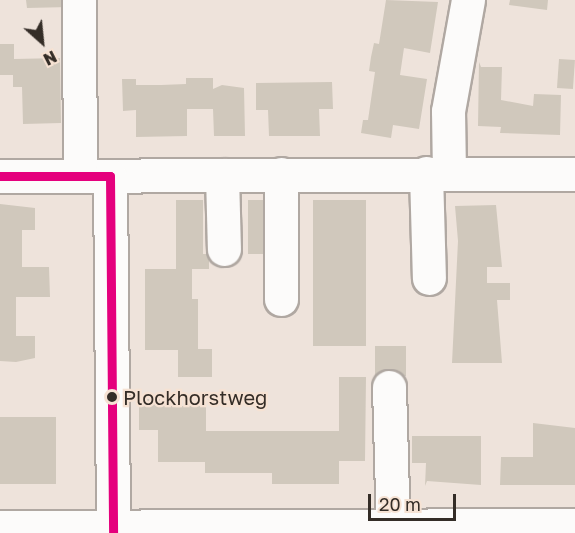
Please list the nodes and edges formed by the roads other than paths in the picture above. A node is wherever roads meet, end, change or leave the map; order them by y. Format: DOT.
graph roads {
  1 [pos="79,0"];
  2 [pos="468,0"];
  3 [pos="437,173"];
  4 [pos="281,174"];
  5 [pos="575,174"];
  6 [pos="222,175"];
  7 [pos="0,176"];
  8 [pos="95,176"];
  9 [pos="224,249"];
  10 [pos="429,278"];
  11 [pos="281,299"];
  12 [pos="388,387"];
  13 [pos="575,525"];
  14 [pos="393,526"];
  15 [pos="0,527"];
  16 [pos="113,531"];
  1 -- 8 [label="street"];
  2 -- 3 [label="street"];
  3 -- 4 [label="street"];
  3 -- 5 [label="street"];
  3 -- 10 [label="street"];
  4 -- 6 [label="street"];
  4 -- 11 [label="street"];
  6 -- 8 [label="street"];
  6 -- 9 [label="street"];
  7 -- 8 [label="street"];
  8 -- 16 [label="street"];
  12 -- 14 [label="street"];
  13 -- 14 [label="street"];
  14 -- 16 [label="street"];
  15 -- 16 [label="street"];
}
